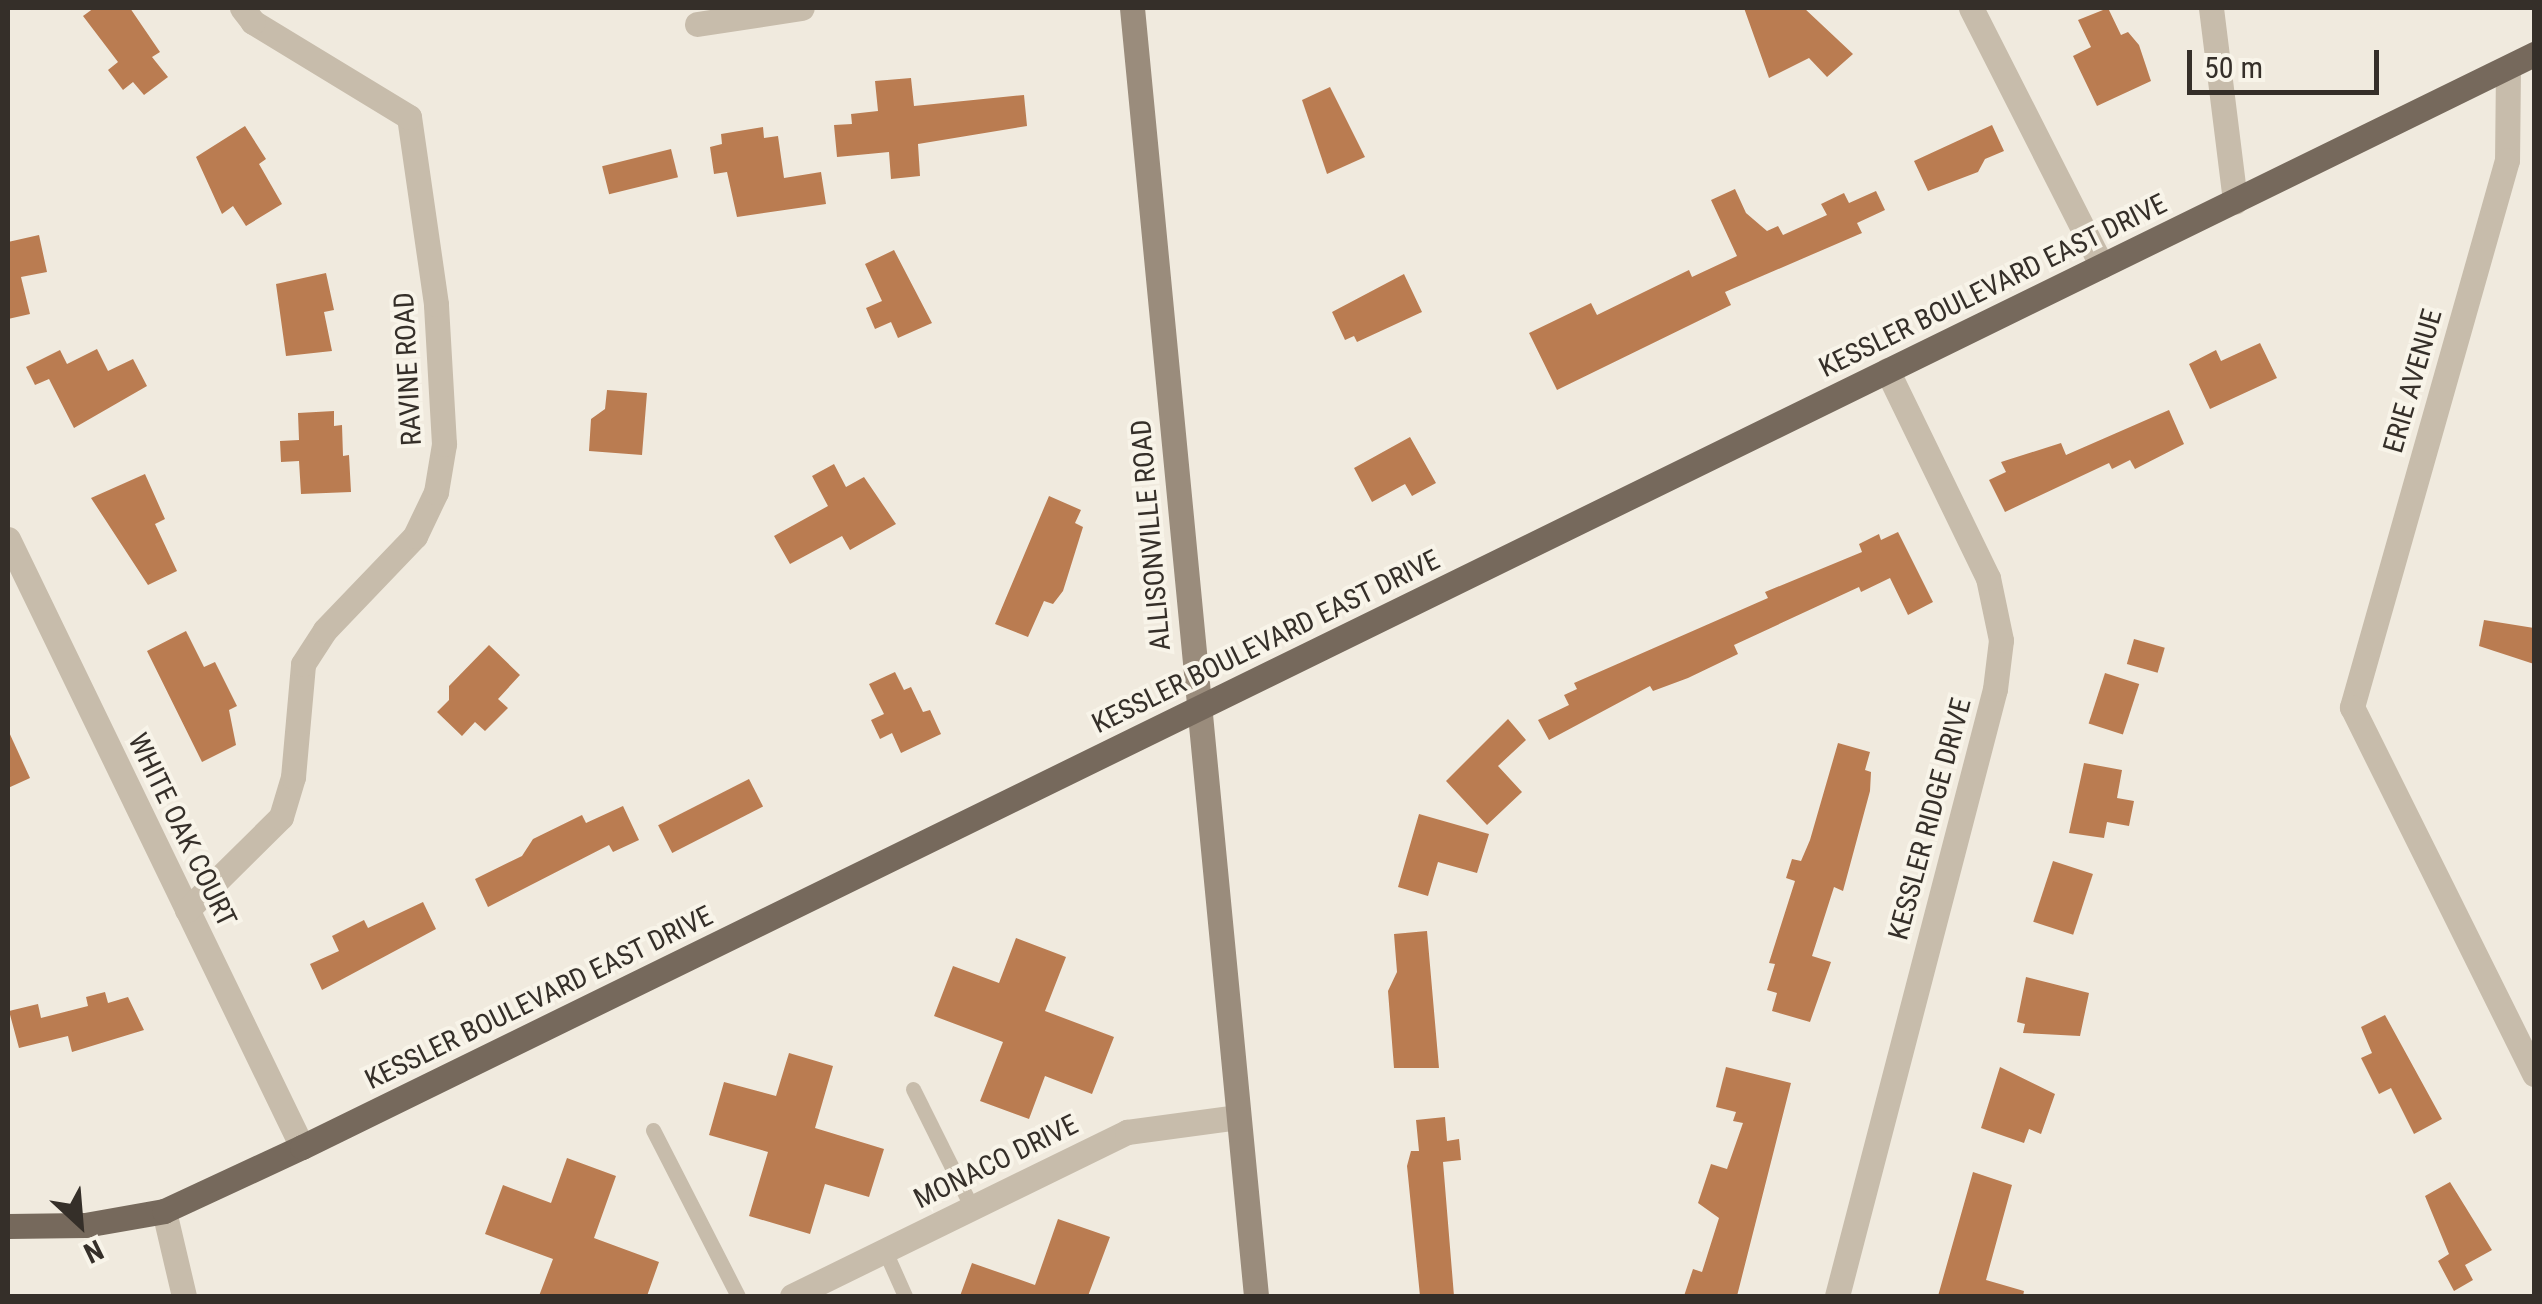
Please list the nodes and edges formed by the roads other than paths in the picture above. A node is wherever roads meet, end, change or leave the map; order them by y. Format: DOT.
graph roads {
  1 [pos="242,8"];
  2 [pos="802,8"];
  3 [pos="1132,8"];
  4 [pos="1971,8"];
  5 [pos="2211,8"];
  6 [pos="697,24"];
  7 [pos="2534,54"];
  8 [pos="2508,68"];
  9 [pos="2235,202"];
  10 [pos="2102,266"];
  11 [pos="1887,370"];
  12 [pos="8,539"];
  13 [pos="1198,709"];
  14 [pos="187,910"];
  15 [pos="2534,1074"];
  16 [pos="913,1089"];
  17 [pos="1238,1117"];
  18 [pos="653,1130"];
  19 [pos="302,1147"];
  20 [pos="972,1208"];
  21 [pos="164,1211"];
  22 [pos="8,1226"];
  23 [pos="885,1250"];
  24 [pos="184,1296"];
  25 [pos="738,1296"];
  26 [pos="792,1296"];
  27 [pos="904,1296"];
  28 [pos="1256,1296"];
  29 [pos="1837,1296"];
  1 -- 14 [label="street, RAVINE ROAD"];
  2 -- 6 [label="street"];
  3 -- 13 [label="main road, ALLISONVILLE ROAD"];
  4 -- 10 [label="street"];
  5 -- 9 [label="street"];
  7 -- 8 [label="main road, KESSLER BOULEVARD EAST DRIVE"];
  8 -- 9 [label="main road, KESSLER BOULEVARD EAST DRIVE"];
  8 -- 15 [label="street, ERIE AVENUE"];
  9 -- 10 [label="main road, KESSLER BOULEVARD EAST DRIVE"];
  10 -- 11 [label="main road, KESSLER BOULEVARD EAST DRIVE"];
  11 -- 13 [label="main road, KESSLER BOULEVARD EAST DRIVE"];
  11 -- 29 [label="street, KESSLER RIDGE DRIVE"];
  12 -- 14 [label="street, WHITE OAK COURT"];
  13 -- 17 [label="main road, ALLISONVILLE ROAD"];
  13 -- 19 [label="main road, KESSLER BOULEVARD EAST DRIVE"];
  14 -- 19 [label="street, WHITE OAK COURT"];
  16 -- 20 [label="lane"];
  17 -- 20 [label="street, MONACO DRIVE"];
  17 -- 28 [label="main road, ALLISONVILLE ROAD"];
  18 -- 25 [label="lane"];
  19 -- 21 [label="main road, KESSLER BOULEVARD EAST DRIVE"];
  20 -- 23 [label="street, MONACO DRIVE"];
  21 -- 22 [label="main road, KESSLER BOULEVARD EAST DRIVE"];
  21 -- 24 [label="street"];
  23 -- 26 [label="street, MONACO DRIVE"];
  23 -- 27 [label="lane"];
}
